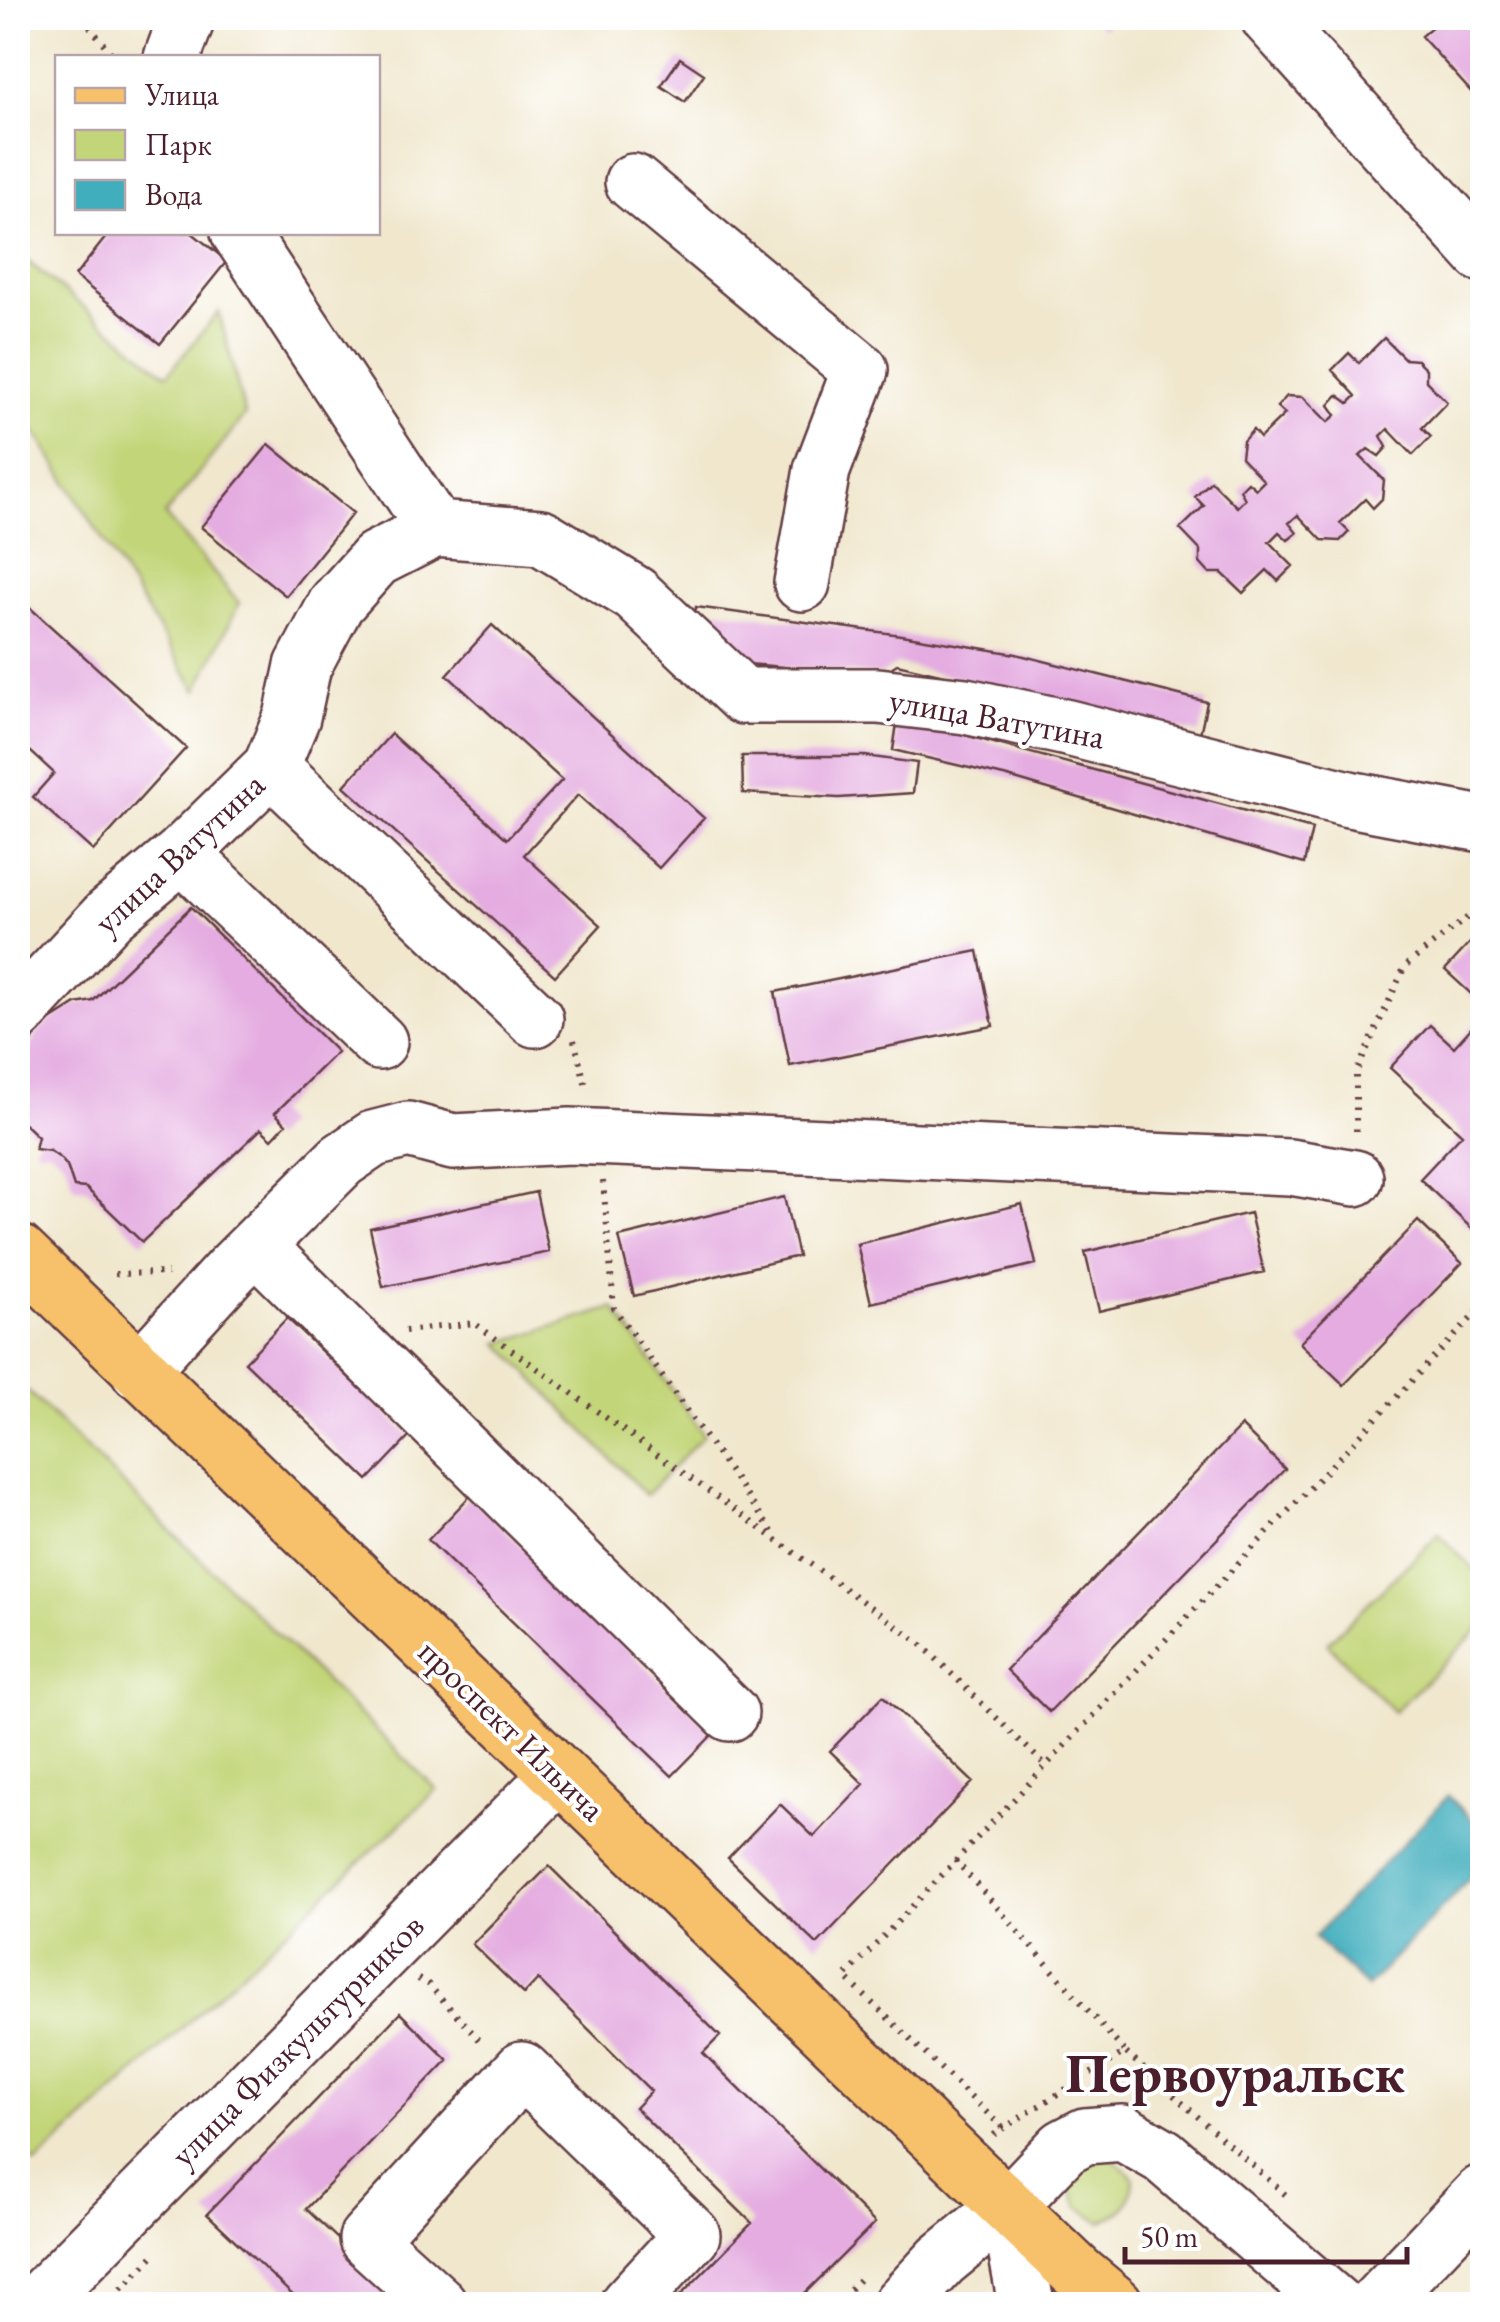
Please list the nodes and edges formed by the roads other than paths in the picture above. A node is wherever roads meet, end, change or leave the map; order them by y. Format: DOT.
graph roads {
  1 [pos="187,18"];
  2 [pos="1269,18"];
  3 [pos="173,55"];
  4 [pos="633,182"];
  5 [pos="241,235"];
  6 [pos="1482,254"];
  7 [pos="435,530"];
  8 [pos="802,583"];
  9 [pos="271,767"];
  10 [pos="1482,824"];
  11 [pos="182,854"];
  12 [pos="18,1013"];
  13 [pos="554,1026"];
  14 [pos="379,1042"];
  15 [pos="1355,1178"];
  16 [pos="18,1252"];
  17 [pos="245,1257"];
  18 [pos="139,1371"];
  19 [pos="730,1713"];
  20 [pos="558,1774"];
  21 [pos="1482,2193"];
  22 [pos="1008,2206"];
  23 [pos="1082,2294"];
  24 [pos="35,2304"];
  25 [pos="439,2304"];
  26 [pos="628,2304"];
  27 [pos="901,2304"];
  28 [pos="1026,2304"];
  29 [pos="1335,2304"];
  30 [pos="1376,2304"];
  1 -- 3 [label="street"];
  2 -- 6 [label="street"];
  4 -- 8 [label="street"];
  5 -- 7 [label="street"];
  7 -- 9 [label="street, улица Ватутина"];
  7 -- 10 [label="street, улица Ватутина"];
  9 -- 11 [label="street, улица Ватутина"];
  9 -- 13 [label="street"];
  11 -- 12 [label="street, улица Ватутина"];
  11 -- 14 [label="street"];
  15 -- 17 [label="street"];
  16 -- 18 [label="main road, проспект Ильича"];
  17 -- 18 [label="street"];
  17 -- 19 [label="street"];
  18 -- 20 [label="main road, проспект Ильича"];
  20 -- 22 [label="main road, проспект Ильича"];
  20 -- 24 [label="street, улица Физкультурников"];
  21 -- 30 [label="street"];
  22 -- 23 [label="main road, проспект Ильича"];
  22 -- 27 [label="street"];
  22 -- 28 [label="street"];
  22 -- 29 [label="street"];
  25 -- 26 [label="street"];
}
